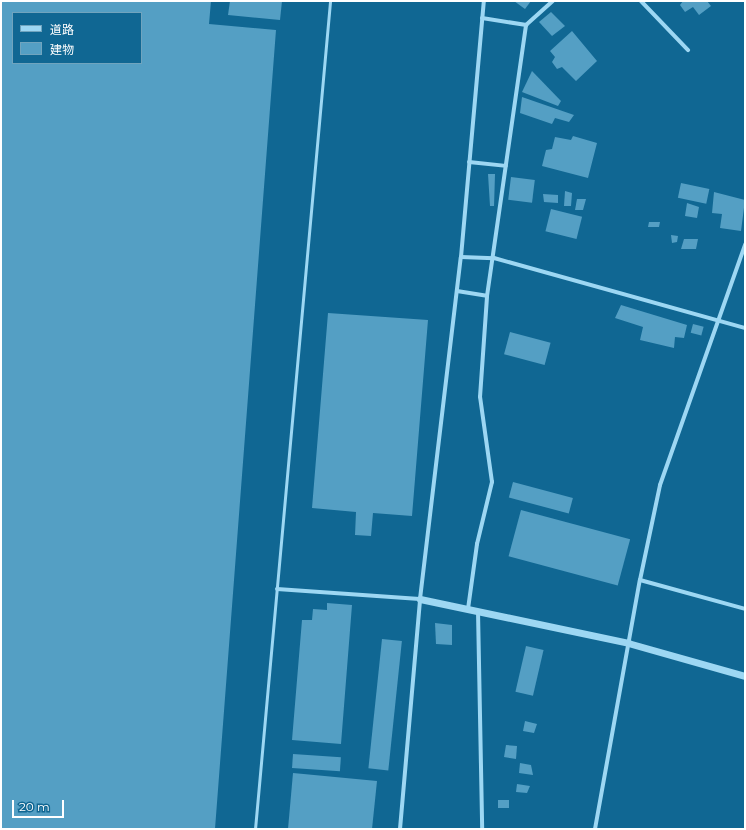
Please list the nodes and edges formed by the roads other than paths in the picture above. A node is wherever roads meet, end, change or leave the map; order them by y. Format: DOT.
graph roads {
  1 [pos="330,1"];
  2 [pos="484,1"];
  3 [pos="553,1"];
  4 [pos="641,1"];
  5 [pos="482,18"];
  6 [pos="526,25"];
  7 [pos="688,50"];
  8 [pos="469,162"];
  9 [pos="506,166"];
  10 [pos="745,245"];
  11 [pos="461,257"];
  12 [pos="494,258"];
  13 [pos="457,291"];
  14 [pos="487,296"];
  15 [pos="717,322"];
  16 [pos="745,328"];
  17 [pos="640,580"];
  18 [pos="277,589"];
  19 [pos="420,599"];
  20 [pos="468,609"];
  21 [pos="745,610"];
  22 [pos="478,611"];
  23 [pos="628,644"];
  24 [pos="745,676"];
  25 [pos="255,829"];
  26 [pos="400,829"];
  27 [pos="482,829"];
  28 [pos="595,829"];
  1 -- 18 [label="lane"];
  2 -- 5 [label="street"];
  3 -- 6 [label="street"];
  4 -- 7 [label="street"];
  5 -- 6 [label="street"];
  5 -- 8 [label="street"];
  6 -- 9 [label="street"];
  8 -- 9 [label="street"];
  8 -- 11 [label="street"];
  9 -- 12 [label="street"];
  10 -- 15 [label="street"];
  11 -- 12 [label="street"];
  11 -- 13 [label="street"];
  12 -- 14 [label="street"];
  12 -- 15 [label="street"];
  13 -- 14 [label="street"];
  13 -- 19 [label="street"];
  14 -- 20 [label="street"];
  15 -- 16 [label="street"];
  15 -- 17 [label="street"];
  17 -- 21 [label="street"];
  17 -- 23 [label="street"];
  18 -- 19 [label="street"];
  18 -- 25 [label="lane"];
  19 -- 20 [label="street"];
  19 -- 26 [label="street"];
  20 -- 22 [label="street"];
  22 -- 23 [label="street"];
  22 -- 27 [label="street"];
  23 -- 24 [label="street"];
  23 -- 28 [label="street"];
}
